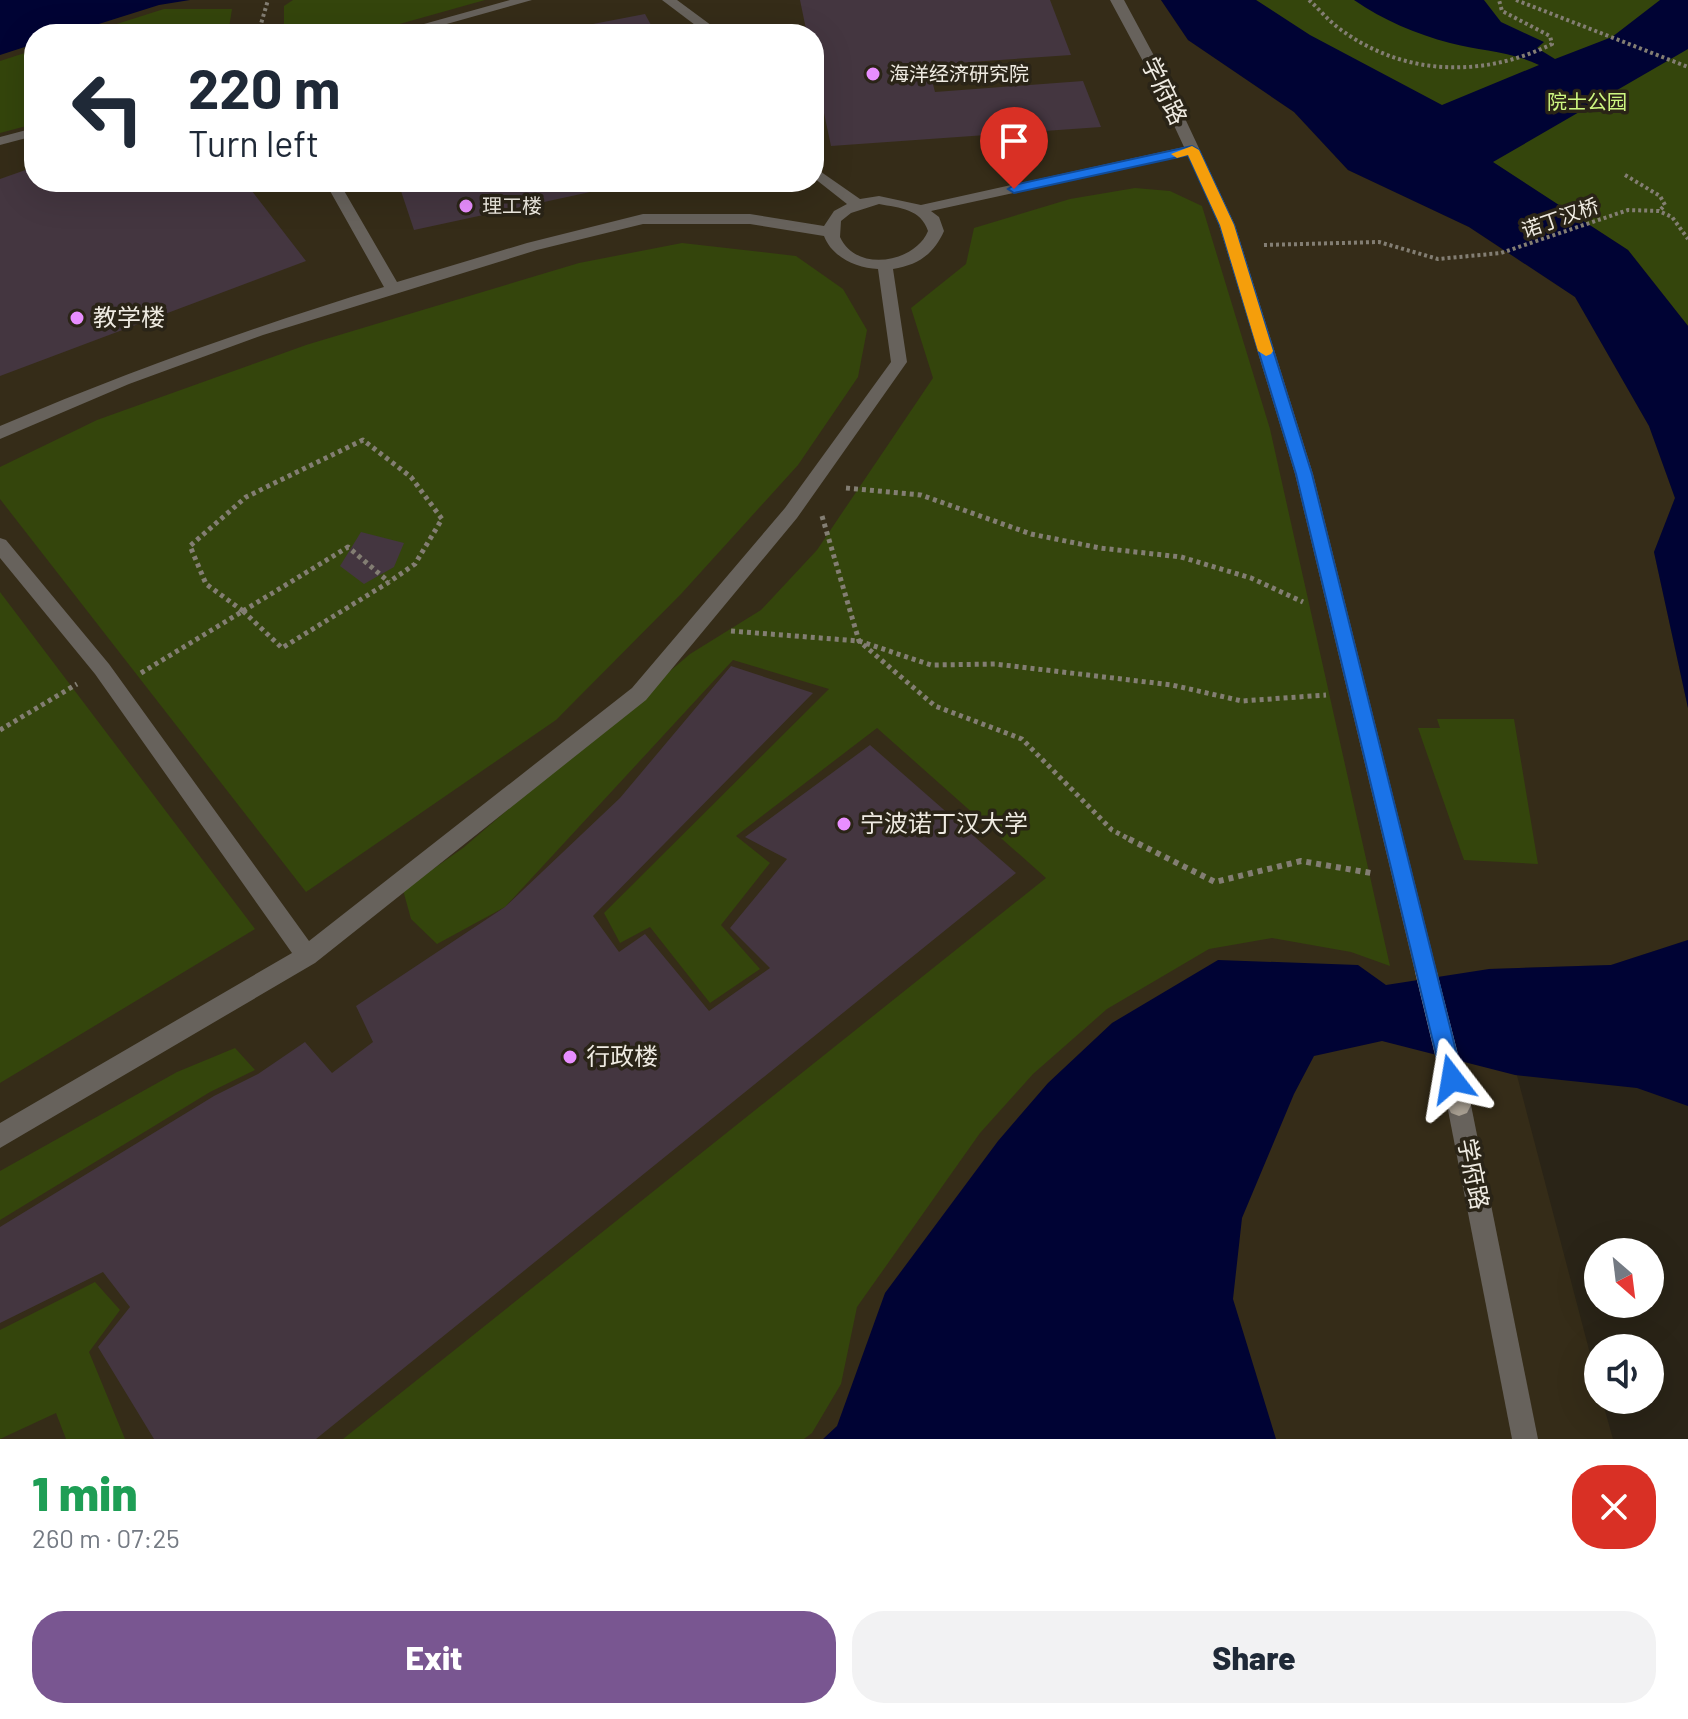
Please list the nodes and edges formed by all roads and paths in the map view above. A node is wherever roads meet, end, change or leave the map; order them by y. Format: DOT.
graph roads {
  1 [pos="268,0"];
  2 [pos="525,0"];
  3 [pos="669,0"];
  4 [pos="1117,0"];
  5 [pos="1309,0"];
  6 [pos="1499,0"];
  7 [pos="1516,0"];
  8 [pos="261,24"];
  9 [pos="433,24"];
  10 [pos="702,24"];
  11 [pos="1688,67"];
  12 [pos="24,135"];
  13 [pos="0,141"];
  14 [pos="1192,150"];
  15 [pos="1625,175"];
  16 [pos="824,179"];
  17 [pos="338,192"];
  18 [pos="857,204"];
  19 [pos="921,209"];
  20 [pos="1659,211"];
  21 [pos="830,232"];
  22 [pos="1688,239"];
  23 [pos="1234,247"];
  24 [pos="885,265"];
  25 [pos="392,287"];
  26 [pos="0,433"];
  27 [pos="813,485"];
  28 [pos="0,545"];
  29 [pos="389,582"];
  30 [pos="243,611"];
  31 [pos="1339,618"];
  32 [pos="694,628"];
  33 [pos="859,641"];
  34 [pos="102,669"];
  35 [pos="116,688"];
  36 [pos="1358,693"];
  37 [pos="0,730"];
  38 [pos="1403,879"];
  39 [pos="307,956"];
  40 [pos="1426,972"];
  41 [pos="1459,1105"];
  42 [pos="0,1136"];
  43 [pos="1525,1439"];
  1 -- 8 [label="path"];
  2 -- 9 [label="street"];
  3 -- 10 [label="street"];
  4 -- 14 [label="street, 学府路"];
  5 -- 6 [label="path"];
  7 -- 11 [label="path"];
  12 -- 13 [label="street"];
  14 -- 19 [label="street"];
  14 -- 23 [label="street, 学府路"];
  15 -- 20 [label="path"];
  16 -- 18 [label="street"];
  17 -- 25 [label="street"];
  18 -- 19 [label="street"];
  18 -- 21 [label="street"];
  19 -- 24 [label="street"];
  20 -- 22 [label="path"];
  20 -- 23 [label="path, 诺丁汉桥"];
  21 -- 24 [label="street"];
  21 -- 25 [label="street"];
  23 -- 31 [label="street, 学府路"];
  24 -- 27 [label="street"];
  25 -- 26 [label="street"];
  27 -- 31 [label="path"];
  27 -- 32 [label="street"];
  27 -- 33 [label="path"];
  28 -- 34 [label="street"];
  29 -- 30 [label="path"];
  29 -- 30 [label="path"];
  29 -- 30 [label="path"];
  30 -- 35 [label="path"];
  31 -- 36 [label="street, 学府路"];
  32 -- 33 [label="path"];
  32 -- 39 [label="street"];
  33 -- 36 [label="path"];
  33 -- 38 [label="path"];
  34 -- 35 [label="street"];
  34 -- 37 [label="path"];
  35 -- 39 [label="street"];
  36 -- 38 [label="street, 学府路"];
  38 -- 40 [label="street, 学府路"];
  39 -- 42 [label="street"];
  40 -- 41 [label="main road, 学府路"];
  41 -- 43 [label="street, 学府路"];
}
